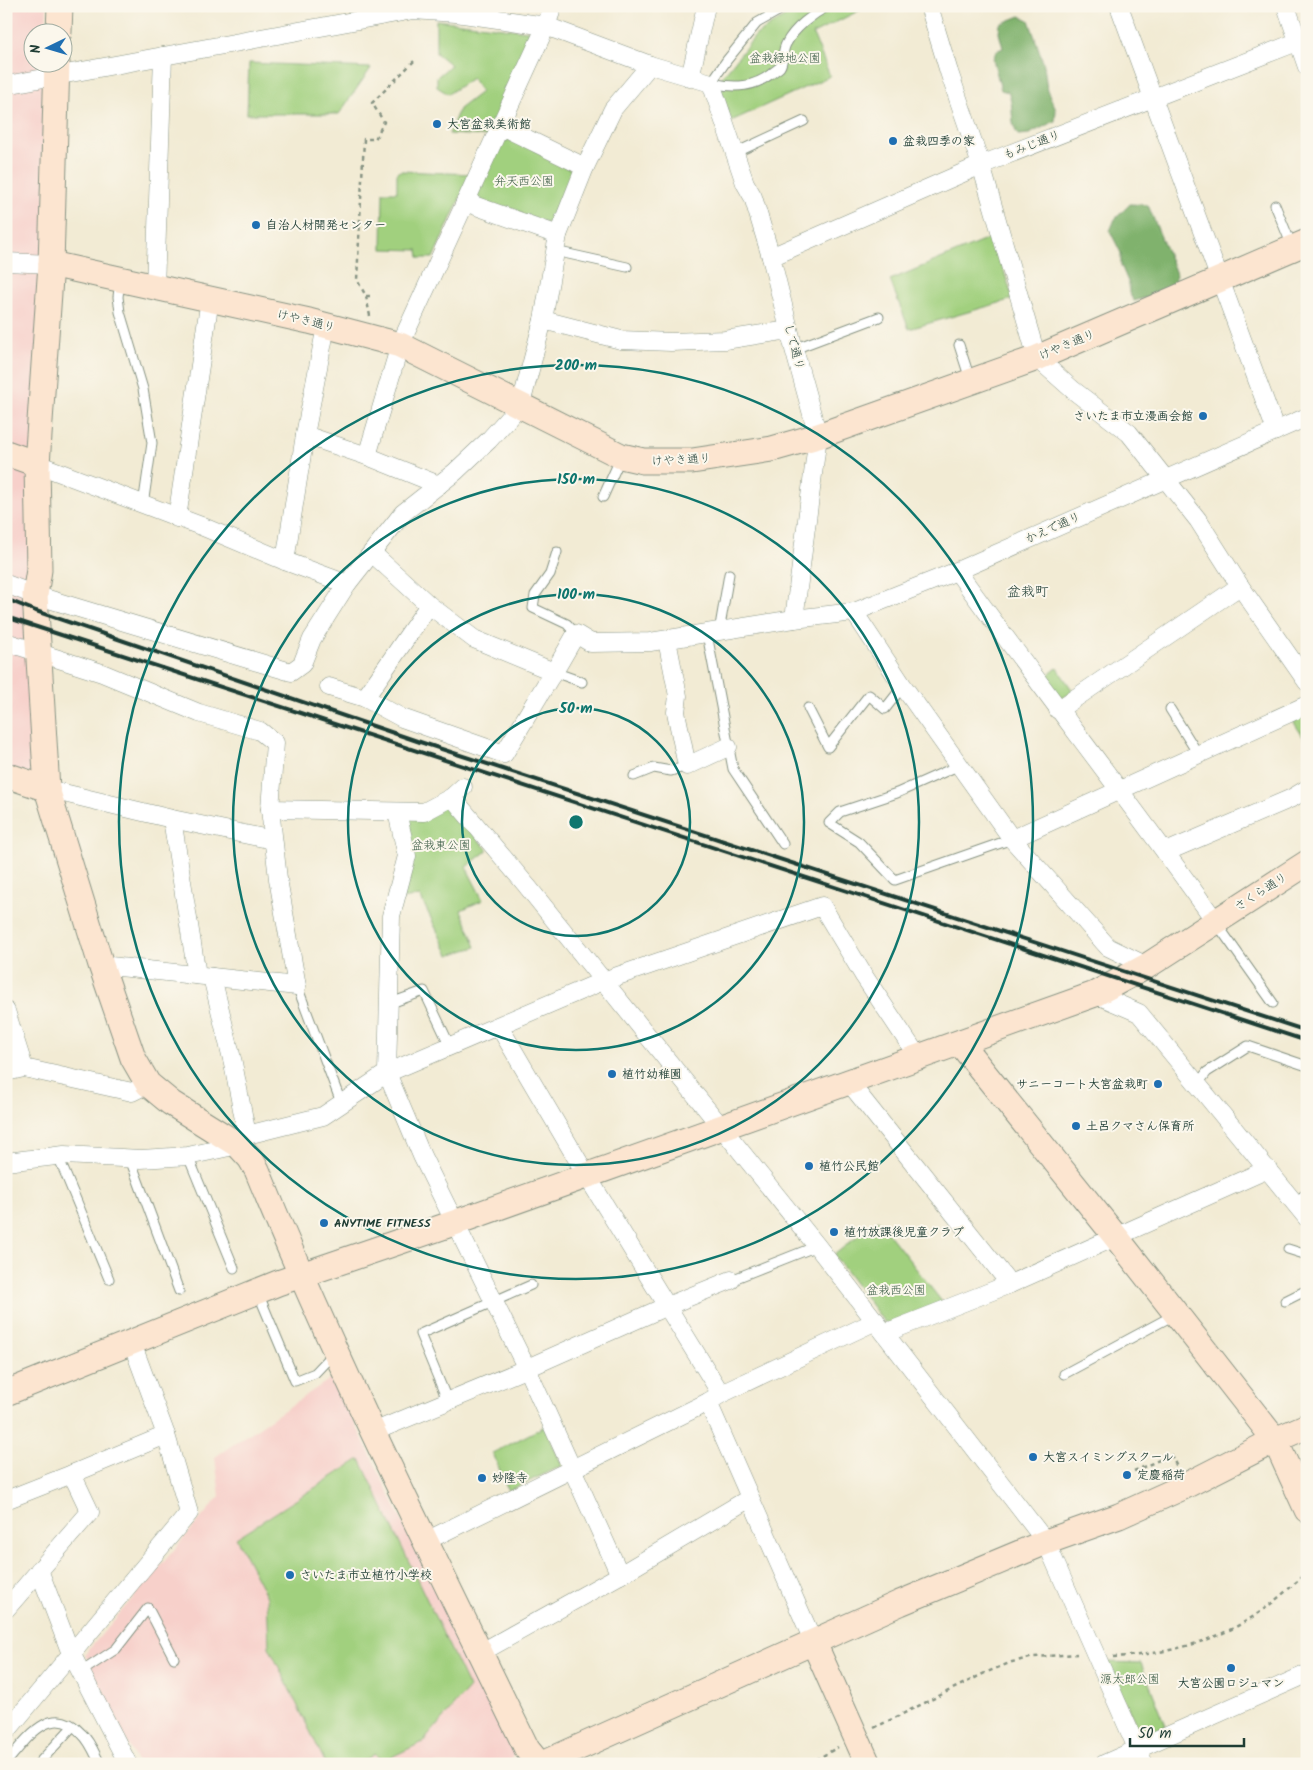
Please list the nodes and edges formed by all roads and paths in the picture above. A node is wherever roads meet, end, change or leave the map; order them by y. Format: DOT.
graph roads {
  1 [pos="60,6"];
  2 [pos="553,6"];
  3 [pos="706,6"];
  4 [pos="787,6"];
  5 [pos="828,6"];
  6 [pos="929,6"];
  7 [pos="1119,6"];
  8 [pos="1286,6"];
  9 [pos="412,8"];
  10 [pos="59,22"];
  11 [pos="546,26"];
  12 [pos="1297,42"];
  13 [pos="163,56"];
  14 [pos="414,60"];
  15 [pos="650,65"];
  16 [pos="72,67"];
  17 [pos="1307,67"];
  18 [pos="47,72"];
  19 [pos="57,72"];
  20 [pos="690,78"];
  21 [pos="714,84"];
  22 [pos="6,85"];
  23 [pos="1152,99"];
  24 [pos="804,121"];
  25 [pos="501,126"];
  26 [pos="735,153"];
  27 [pos="981,165"];
  28 [pos="584,167"];
  29 [pos="465,202"];
  30 [pos="1275,205"];
  31 [pos="557,243"];
  32 [pos="1300,245"];
  33 [pos="771,257"];
  34 [pos="6,262"];
  35 [pos="51,264"];
  36 [pos="627,267"];
  37 [pos="120,279"];
  38 [pos="1220,279"];
  39 [pos="155,288"];
  40 [pos="366,296"];
  41 [pos="374,296"];
  42 [pos="210,300"];
  43 [pos="879,317"];
  44 [pos="543,320"];
  45 [pos="326,326"];
  46 [pos="789,330"];
  47 [pos="376,338"];
  48 [pos="400,345"];
  49 [pos="959,346"];
  50 [pos="794,348"];
  51 [pos="1037,358"];
  52 [pos="970,382"];
  53 [pos="521,404"];
  54 [pos="1307,418"];
  55 [pos="1276,431"];
  56 [pos="306,435"];
  57 [pos="818,436"];
  58 [pos="6,454"];
  59 [pos="367,456"];
  60 [pos="621,456"];
  61 [pos="37,464"];
  62 [pos="1166,479"];
  63 [pos="439,485"];
  64 [pos="603,498"];
  65 [pos="143,505"];
  66 [pos="177,518"];
  67 [pos="557,552"];
  68 [pos="372,554"];
  69 [pos="285,561"];
  70 [pos="957,571"];
  71 [pos="728,574"];
  72 [pos="6,584"];
  73 [pos="347,584"];
  74 [pos="1240,586"];
  75 [pos="36,594"];
  76 [pos="430,605"];
  77 [pos="854,612"];
  78 [pos="794,619"];
  79 [pos="713,633"];
  80 [pos="576,634"];
  81 [pos="667,640"];
  82 [pos="6,642"];
  83 [pos="39,653"];
  84 [pos="554,672"];
  85 [pos="582,682"];
  86 [pos="1307,682"];
  87 [pos="903,686"];
  88 [pos="329,687"];
  89 [pos="365,698"];
  90 [pos="1307,705"];
  91 [pos="808,708"];
  92 [pos="1170,709"];
  93 [pos="1058,710"];
  94 [pos="728,747"];
  95 [pos="1198,754"];
  96 [pos="960,765"];
  97 [pos="687,766"];
  98 [pos="6,775"];
  99 [pos="634,776"];
  100 [pos="47,789"];
  101 [pos="1307,789"];
  102 [pos="1119,791"];
  103 [pos="270,809"];
  104 [pos="397,812"];
  105 [pos="172,819"];
  106 [pos="1012,839"];
  107 [pos="273,840"];
  108 [pos="783,844"];
  109 [pos="1166,852"];
  110 [pos="1307,863"];
  111 [pos="1216,922"];
  112 [pos="101,965"];
  113 [pos="1147,966"];
  114 [pos="205,976"];
  115 [pos="602,981"];
  116 [pos="297,986"];
  117 [pos="1095,994"];
  118 [pos="1273,1003"];
  119 [pos="388,1004"];
  120 [pos="6,1011"];
  121 [pos="499,1026"];
  122 [pos="960,1042"];
  123 [pos="450,1046"];
  124 [pos="918,1058"];
  125 [pos="1307,1066"];
  126 [pos="24,1068"];
  127 [pos="6,1072"];
  128 [pos="387,1073"];
  129 [pos="848,1081"];
  130 [pos="148,1084"];
  131 [pos="1197,1085"];
  132 [pos="342,1105"];
  133 [pos="722,1128"];
  134 [pos="243,1140"];
  135 [pos="58,1156"];
  136 [pos="188,1156"];
  137 [pos="130,1159"];
  138 [pos="6,1162"];
  139 [pos="1268,1169"];
  140 [pos="587,1176"];
  141 [pos="1300,1198"];
  142 [pos="1307,1218"];
  143 [pos="454,1223"];
  144 [pos="1116,1237"];
  145 [pos="817,1246"];
  146 [pos="1288,1249"];
  147 [pos="1307,1256"];
  148 [pos="234,1268"];
  149 [pos="300,1275"];
  150 [pos="109,1279"];
  151 [pos="731,1280"];
  152 [pos="1010,1284"];
  153 [pos="532,1285"];
  154 [pos="1307,1290"];
  155 [pos="179,1291"];
  156 [pos="257,1292"];
  157 [pos="1285,1301"];
  158 [pos="493,1302"];
  159 [pos="667,1306"];
  160 [pos="1176,1313"];
  161 [pos="880,1327"];
  162 [pos="132,1343"];
  163 [pos="336,1351"];
  164 [pos="527,1369"];
  165 [pos="1064,1374"];
  166 [pos="6,1393"];
  167 [pos="714,1398"];
  168 [pos="448,1402"];
  169 [pos="1307,1426"];
  170 [pos="373,1432"];
  171 [pos="166,1435"];
  172 [pos="1275,1440"];
  173 [pos="571,1470"];
  174 [pos="1179,1470"];
  175 [pos="1134,1472"];
  176 [pos="72,1474"];
  177 [pos="750,1498"];
  178 [pos="6,1500"];
  179 [pos="1307,1510"];
  180 [pos="426,1541"];
  181 [pos="1046,1542"];
  182 [pos="39,1570"];
  183 [pos="620,1575"];
  184 [pos="6,1609"];
  185 [pos="814,1643"];
  186 [pos="480,1653"];
  187 [pos="72,1655"];
  188 [pos="174,1658"];
  189 [pos="81,1672"];
  190 [pos="1307,1674"];
  191 [pos="73,1726"];
  192 [pos="6,1732"];
  193 [pos="856,1736"];
  194 [pos="1141,1756"];
  195 [pos="6,1763"];
  196 [pos="38,1764"];
  197 [pos="100,1764"];
  198 [pos="128,1764"];
  199 [pos="541,1764"];
  200 [pos="809,1764"];
  201 [pos="868,1764"];
  202 [pos="1104,1764"];
  1 -- 10 [label="street"];
  2 -- 11 [label="street"];
  3 -- 20 [label="street"];
  4 -- 21 [label="lane"];
  5 -- 21 [label="lane"];
  6 -- 27 [label="street"];
  7 -- 23 [label="street"];
  8 -- 12 [label="street"];
  9 -- 11 [label="street"];
  9 -- 13 [label="street"];
  11 -- 15 [label="street"];
  11 -- 25 [label="street"];
  12 -- 17 [label="street"];
  12 -- 23 [label="street, もみじ通り"];
  13 -- 16 [label="street"];
  13 -- 39 [label="street"];
  14 -- 40 [label="path"];
  15 -- 20 [label="street"];
  15 -- 28 [label="street"];
  18 -- 22 [label="street"];
  19 -- 35 [label="street"];
  20 -- 21 [label="street"];
  21 -- 26 [label="street, しで通り"];
  23 -- 27 [label="street, もみじ通り"];
  23 -- 38 [label="street"];
  24 -- 26 [label="lane"];
  25 -- 28 [label="street"];
  25 -- 29 [label="street"];
  26 -- 33 [label="street, しで通り"];
  27 -- 33 [label="street, もみじ通り"];
  27 -- 51 [label="street"];
  28 -- 31 [label="street"];
  29 -- 31 [label="street"];
  29 -- 48 [label="street"];
  30 -- 32 [label="lane"];
  31 -- 36 [label="lane"];
  31 -- 44 [label="street"];
  32 -- 38 [label="street, けやき通り"];
  33 -- 46 [label="street, しで通り"];
  34 -- 35 [label="street"];
  35 -- 37 [label="street, けやき通り"];
  35 -- 61 [label="street"];
  37 -- 39 [label="street, けやき通り"];
  37 -- 65 [label="lane"];
  38 -- 51 [label="street, けやき通り"];
  38 -- 55 [label="street"];
  39 -- 42 [label="street, けやき通り"];
  40 -- 41 [label="path"];
  40 -- 47 [label="path"];
  42 -- 45 [label="street, けやき通り"];
  42 -- 66 [label="street"];
  43 -- 50 [label="lane"];
  44 -- 46 [label="street"];
  44 -- 53 [label="street"];
  45 -- 47 [label="street, けやき通り"];
  45 -- 56 [label="street"];
  46 -- 50 [label="street, しで通り"];
  47 -- 48 [label="street, けやき通り"];
  48 -- 53 [label="street, けやき通り"];
  48 -- 59 [label="street"];
  49 -- 52 [label="lane"];
  50 -- 57 [label="street, しで通り"];
  51 -- 52 [label="street, けやき通り"];
  51 -- 62 [label="street"];
  52 -- 57 [label="street, けやき通り"];
  53 -- 60 [label="street, けやき通り"];
  53 -- 63 [label="street"];
  54 -- 55 [label="street, かえで通り"];
  55 -- 62 [label="street, かえで通り"];
  56 -- 59 [label="street"];
  56 -- 69 [label="street"];
  57 -- 60 [label="street, けやき通り"];
  57 -- 78 [label="street, しで通り"];
  58 -- 61 [label="street"];
  59 -- 63 [label="street"];
  60 -- 64 [label="lane"];
  61 -- 65 [label="street"];
  61 -- 75 [label="street"];
  62 -- 70 [label="street, かえで通り"];
  62 -- 74 [label="street"];
  63 -- 68 [label="street"];
  65 -- 66 [label="street"];
  66 -- 69 [label="street"];
  67 -- 80 [label="lane"];
  68 -- 73 [label="street"];
  68 -- 76 [label="street"];
  69 -- 73 [label="street"];
  70 -- 77 [label="street, かえで通り"];
  70 -- 93 [label="street"];
  71 -- 79 [label="lane"];
  72 -- 75 [label="street"];
  73 -- 75 [label="street"];
  74 -- 86 [label="street"];
  74 -- 93 [label="street"];
  75 -- 83 [label="street"];
  76 -- 84 [label="street"];
  76 -- 89 [label="street"];
  77 -- 78 [label="street, かえで通り"];
  77 -- 87 [label="street"];
  78 -- 79 [label="street, かえで通り"];
  79 -- 81 [label="street, かえで通り"];
  79 -- 94 [label="lane"];
  80 -- 81 [label="street, かえで通り"];
  80 -- 84 [label="street"];
  81 -- 97 [label="street"];
  82 -- 83 [label="street"];
  83 -- 100 [label="street"];
  83 -- 103 [label="street"];
  84 -- 85 [label="lane"];
  84 -- 89 [label="street"];
  87 -- 91 [label="lane"];
  87 -- 96 [label="street"];
  88 -- 89 [label="street"];
  90 -- 95 [label="street"];
  92 -- 95 [label="lane"];
  93 -- 102 [label="street"];
  94 -- 97 [label="street"];
  94 -- 108 [label="lane"];
  95 -- 102 [label="street"];
  96 -- 106 [label="street"];
  96 -- 106 [label="lane"];
  97 -- 99 [label="lane"];
  98 -- 100 [label="street"];
  100 -- 105 [label="street"];
  100 -- 112 [label="street"];
  101 -- 109 [label="street"];
  102 -- 106 [label="street"];
  102 -- 109 [label="street"];
  103 -- 104 [label="street"];
  103 -- 107 [label="street"];
  104 -- 115 [label="street"];
  104 -- 119 [label="street"];
  105 -- 107 [label="street"];
  105 -- 114 [label="street"];
  106 -- 113 [label="street"];
  107 -- 116 [label="street"];
  109 -- 111 [label="street"];
  110 -- 111 [label="street, さくら通り"];
  111 -- 113 [label="street, さくら通り"];
  111 -- 118 [label="lane"];
  112 -- 114 [label="street"];
  112 -- 130 [label="street"];
  113 -- 117 [label="street, さくら通り"];
  114 -- 116 [label="street"];
  114 -- 134 [label="street"];
  115 -- 121 [label="street"];
  115 -- 124 [label="street"];
  115 -- 133 [label="street"];
  116 -- 132 [label="lane"];
  117 -- 122 [label="street, さくら通り"];
  117 -- 131 [label="street"];
  119 -- 123 [label="lane"];
  119 -- 128 [label="street"];
  120 -- 126 [label="street"];
  121 -- 123 [label="street"];
  121 -- 140 [label="street"];
  122 -- 124 [label="street, さくら通り"];
  122 -- 144 [label="street"];
  123 -- 128 [label="street"];
  124 -- 129 [label="street, さくら通り"];
  125 -- 131 [label="lane"];
  126 -- 127 [label="street"];
  126 -- 130 [label="street"];
  128 -- 132 [label="street"];
  128 -- 143 [label="street"];
  129 -- 133 [label="street, さくら通り"];
  129 -- 152 [label="street"];
  130 -- 134 [label="street"];
  131 -- 139 [label="street"];
  132 -- 134 [label="street"];
  133 -- 140 [label="street, さくら通り"];
  133 -- 145 [label="street"];
  134 -- 136 [label="street"];
  134 -- 149 [label="street"];
  135 -- 137 [label="street"];
  135 -- 138 [label="street"];
  135 -- 150 [label="lane"];
  136 -- 137 [label="street"];
  136 -- 148 [label="lane"];
  137 -- 155 [label="lane"];
  139 -- 141 [label="street"];
  139 -- 144 [label="street"];
  140 -- 143 [label="street, さくら通り"];
  140 -- 159 [label="street"];
  141 -- 142 [label="street"];
  143 -- 149 [label="street, さくら通り"];
  143 -- 158 [label="street"];
  144 -- 152 [label="street"];
  144 -- 160 [label="street"];
  145 -- 151 [label="lane"];
  145 -- 161 [label="street"];
  146 -- 147 [label="lane"];
  149 -- 156 [label="street, さくら通り"];
  149 -- 163 [label="street"];
  151 -- 159 [label="street"];
  152 -- 161 [label="street"];
  153 -- 158 [label="lane"];
  154 -- 157 [label="lane"];
  156 -- 162 [label="street, さくら通り"];
  156 -- 163 [label="lane"];
  158 -- 164 [label="street"];
  158 -- 168 [label="lane"];
  159 -- 164 [label="street"];
  159 -- 167 [label="street"];
  160 -- 165 [label="lane"];
  160 -- 172 [label="street"];
  161 -- 167 [label="street"];
  161 -- 181 [label="street"];
  162 -- 166 [label="street, さくら通り"];
  162 -- 171 [label="street"];
  163 -- 170 [label="street"];
  164 -- 168 [label="street"];
  164 -- 173 [label="street"];
  167 -- 173 [label="street"];
  167 -- 177 [label="street"];
  168 -- 170 [label="street"];
  169 -- 172 [label="street"];
  170 -- 180 [label="street"];
  171 -- 176 [label="street"];
  171 -- 187 [label="street"];
  172 -- 179 [label="street"];
  172 -- 181 [label="street"];
  173 -- 180 [label="street"];
  173 -- 183 [label="street"];
  174 -- 175 [label="path"];
  176 -- 178 [label="street"];
  176 -- 182 [label="street"];
  177 -- 183 [label="street"];
  177 -- 185 [label="street"];
  180 -- 186 [label="street"];
  181 -- 185 [label="street"];
  181 -- 194 [label="street"];
  182 -- 184 [label="street"];
  182 -- 187 [label="street"];
  183 -- 186 [label="street"];
  185 -- 193 [label="street"];
  185 -- 199 [label="street"];
  186 -- 199 [label="street"];
  187 -- 189 [label="street"];
  187 -- 192 [label="street"];
  188 -- 189 [label="lane"];
  189 -- 198 [label="street"];
  190 -- 194 [label="street"];
  191 -- 195 [label="lane"];
  191 -- 196 [label="lane"];
  191 -- 197 [label="lane"];
  193 -- 200 [label="path"];
  193 -- 201 [label="street"];
  194 -- 202 [label="street"];
}
